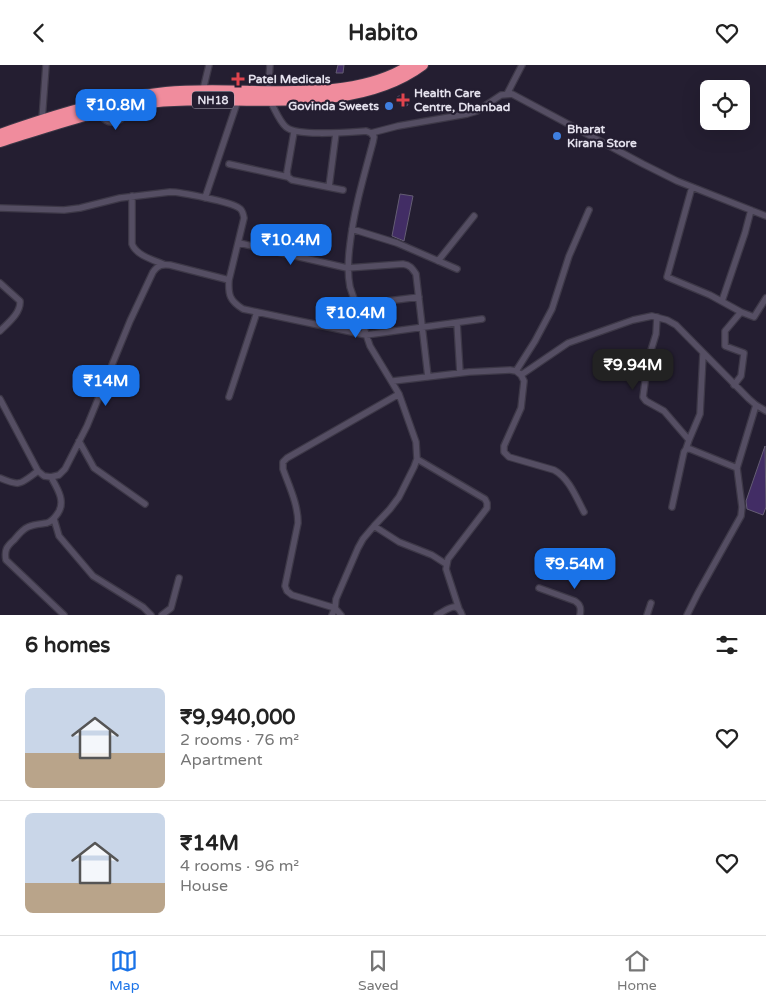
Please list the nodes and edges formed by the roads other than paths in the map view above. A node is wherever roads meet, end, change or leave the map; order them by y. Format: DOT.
graph roads {
  1 [pos="46,65"];
  2 [pos="209,65"];
  3 [pos="270,65"];
  4 [pos="410,65"];
  5 [pos="423,65"];
  6 [pos="522,65"];
  7 [pos="204,91"];
  8 [pos="507,94"];
  9 [pos="269,96"];
  10 [pos="238,100"];
  11 [pos="42,120"];
  12 [pos="294,132"];
  13 [pos="0,133"];
  14 [pos="336,133"];
  15 [pos="372,133"];
  16 [pos="0,142"];
  17 [pos="229,164"];
  18 [pos="288,177"];
  19 [pos="329,187"];
  20 [pos="692,187"];
  21 [pos="343,190"];
  22 [pos="132,197"];
  23 [pos="205,198"];
  24 [pos="0,208"];
  25 [pos="589,210"];
  26 [pos="751,210"];
  27 [pos="474,216"];
  28 [pos="766,216"];
  29 [pos="352,229"];
  30 [pos="238,243"];
  31 [pos="438,261"];
  32 [pos="163,265"];
  33 [pos="347,268"];
  34 [pos="457,269"];
  35 [pos="230,280"];
  36 [pos="0,283"];
  37 [pos="419,297"];
  38 [pos="766,298"];
  39 [pos="722,301"];
  40 [pos="356,305"];
  41 [pos="257,312"];
  42 [pos="742,312"];
  43 [pos="657,317"];
  44 [pos="482,319"];
  45 [pos="457,323"];
  46 [pos="422,327"];
  47 [pos="0,331"];
  48 [pos="366,335"];
  49 [pos="704,354"];
  50 [pos="460,373"];
  51 [pos="519,373"];
  52 [pos="428,377"];
  53 [pos="392,381"];
  54 [pos="734,385"];
  55 [pos="399,394"];
  56 [pos="229,397"];
  57 [pos="0,399"];
  58 [pos="756,405"];
  59 [pos="766,411"];
  60 [pos="688,440"];
  61 [pos="79,441"];
  62 [pos="686,449"];
  63 [pos="417,459"];
  64 [pos="737,468"];
  65 [pos="38,471"];
  66 [pos="51,477"];
  67 [pos="0,478"];
  68 [pos="145,504"];
  69 [pos="672,507"];
  70 [pos="584,512"];
  71 [pos="54,519"];
  72 [pos="374,526"];
  73 [pos="446,564"];
  74 [pos="179,578"];
  75 [pos="538,588"];
  76 [pos="651,603"];
  77 [pos="335,608"];
  78 [pos="460,612"];
  79 [pos="64,615"];
  80 [pos="151,615"];
  81 [pos="162,615"];
  82 [pos="332,615"];
  83 [pos="341,615"];
  84 [pos="438,615"];
  85 [pos="580,615"];
  86 [pos="647,615"];
  87 [pos="687,615"];
  1 -- 11 [label="street"];
  2 -- 7 [label="street"];
  3 -- 9 [label="street"];
  4 -- 9 [label="highway, NH18"];
  5 -- 9 [label="highway, NH18"];
  6 -- 8 [label="street"];
  7 -- 9 [label="highway, NH18"];
  7 -- 11 [label="highway, NH18"];
  8 -- 15 [label="street"];
  8 -- 20 [label="street"];
  9 -- 10 [label="highway, NH18"];
  9 -- 12 [label="street"];
  10 -- 16 [label="highway, NH18"];
  10 -- 23 [label="street"];
  11 -- 13 [label="highway, NH18"];
  12 -- 14 [label="street"];
  12 -- 18 [label="street"];
  14 -- 15 [label="street"];
  14 -- 19 [label="street"];
  15 -- 29 [label="street"];
  17 -- 18 [label="street"];
  18 -- 19 [label="street"];
  19 -- 21 [label="street"];
  20 -- 26 [label="street"];
  20 -- 39 [label="street"];
  22 -- 23 [label="street"];
  22 -- 24 [label="street"];
  22 -- 32 [label="street"];
  23 -- 30 [label="street"];
  25 -- 51 [label="street"];
  26 -- 28 [label="street"];
  26 -- 39 [label="street"];
  27 -- 31 [label="street"];
  29 -- 31 [label="street"];
  29 -- 33 [label="street"];
  30 -- 33 [label="street"];
  30 -- 35 [label="street"];
  31 -- 34 [label="street"];
  32 -- 35 [label="street"];
  32 -- 61 [label="street"];
  33 -- 37 [label="street"];
  33 -- 40 [label="street"];
  35 -- 41 [label="street"];
  36 -- 47 [label="street"];
  37 -- 40 [label="street"];
  37 -- 46 [label="street"];
  38 -- 42 [label="street"];
  39 -- 42 [label="street"];
  40 -- 48 [label="street"];
  41 -- 48 [label="street"];
  41 -- 56 [label="street"];
  42 -- 54 [label="street"];
  43 -- 49 [label="street"];
  43 -- 51 [label="street"];
  43 -- 60 [label="street"];
  44 -- 45 [label="street"];
  45 -- 46 [label="street"];
  45 -- 50 [label="street"];
  46 -- 48 [label="street"];
  46 -- 52 [label="street"];
  48 -- 53 [label="street"];
  49 -- 54 [label="street"];
  49 -- 60 [label="street"];
  50 -- 51 [label="street"];
  50 -- 52 [label="street"];
  51 -- 70 [label="street"];
  52 -- 53 [label="street"];
  53 -- 55 [label="street"];
  54 -- 58 [label="street"];
  55 -- 63 [label="street"];
  55 -- 77 [label="street"];
  57 -- 65 [label="street"];
  58 -- 59 [label="street"];
  58 -- 64 [label="street"];
  60 -- 62 [label="street"];
  61 -- 66 [label="street"];
  61 -- 68 [label="street"];
  62 -- 64 [label="street"];
  62 -- 69 [label="street"];
  63 -- 72 [label="street"];
  63 -- 73 [label="street"];
  64 -- 87 [label="street"];
  65 -- 66 [label="street"];
  65 -- 67 [label="street"];
  66 -- 71 [label="street"];
  71 -- 79 [label="street"];
  71 -- 80 [label="street"];
  72 -- 73 [label="street"];
  72 -- 77 [label="street"];
  73 -- 78 [label="street"];
  74 -- 81 [label="street"];
  75 -- 85 [label="street"];
  76 -- 86 [label="street"];
  77 -- 82 [label="street"];
  77 -- 83 [label="street"];
  78 -- 84 [label="street"];
}
